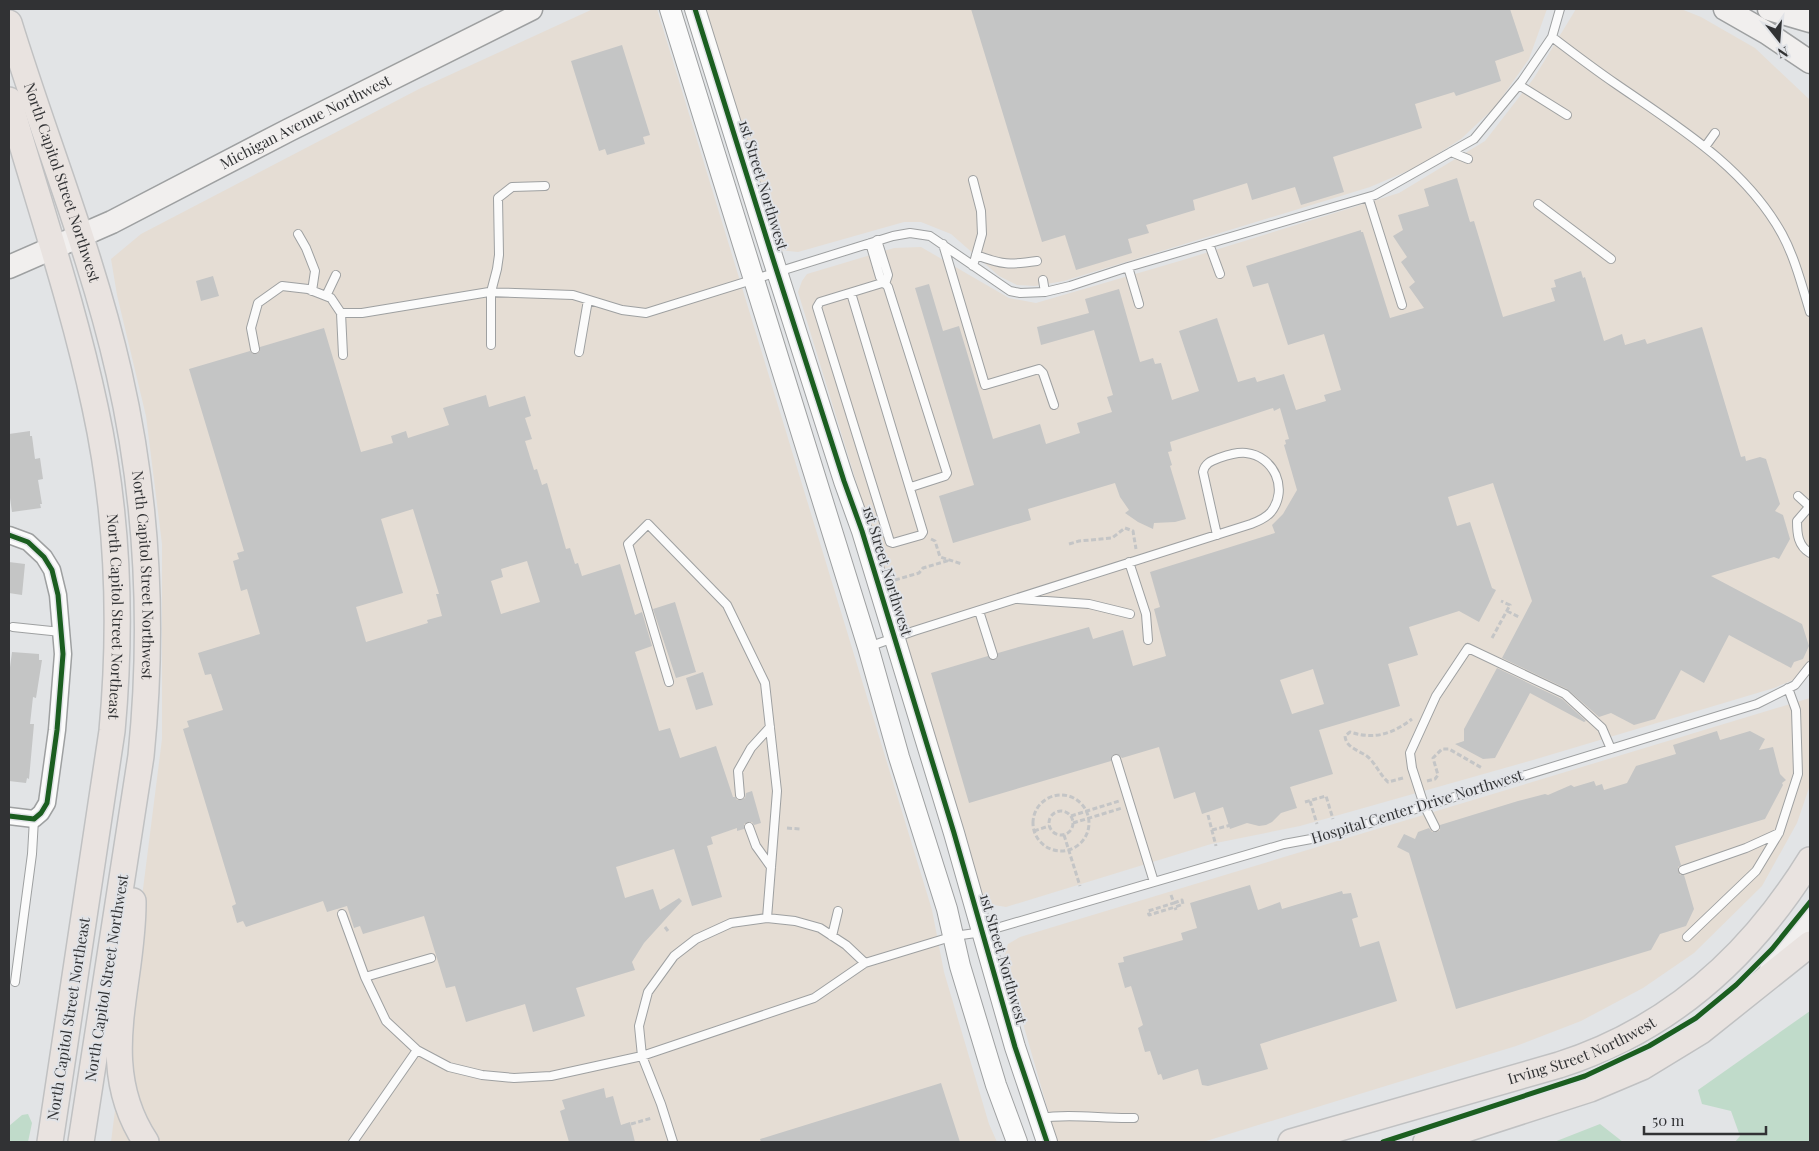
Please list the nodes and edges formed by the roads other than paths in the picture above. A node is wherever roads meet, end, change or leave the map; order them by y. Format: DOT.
graph roads {
  1 [pos="531,9"];
  2 [pos="670,9"];
  3 [pos="695,9"];
  4 [pos="1560,9"];
  5 [pos="1725,9"];
  6 [pos="1770,9"];
  7 [pos="1810,21"];
  8 [pos="9,24"];
  9 [pos="1552,37"];
  10 [pos="1810,62"];
  11 [pos="1519,85"];
  12 [pos="9,100"];
  13 [pos="1567,115"];
  14 [pos="1715,133"];
  15 [pos="1704,147"];
  16 [pos="1451,152"];
  17 [pos="1468,159"];
  18 [pos="973,180"];
  19 [pos="546,186"];
  20 [pos="1368,197"];
  21 [pos="1538,204"];
  22 [pos="298,234"];
  23 [pos="79,236"];
  24 [pos="874,242"];
  25 [pos="943,244"];
  26 [pos="1209,244"];
  27 [pos="52,248"];
  28 [pos="976,255"];
  29 [pos="1611,259"];
  30 [pos="1037,261"];
  31 [pos="973,266"];
  32 [pos="9,267"];
  33 [pos="1128,267"];
  34 [pos="777,271"];
  35 [pos="336,274"];
  36 [pos="1220,274"];
  37 [pos="753,279"];
  38 [pos="1043,280"];
  39 [pos="885,284"];
  40 [pos="312,291"];
  41 [pos="490,292"];
  42 [pos="1045,292"];
  43 [pos="851,293"];
  44 [pos="326,296"];
  45 [pos="588,300"];
  46 [pos="1139,304"];
  47 [pos="1402,305"];
  48 [pos="1810,312"];
  49 [pos="341,313"];
  50 [pos="491,345"];
  51 [pos="255,349"];
  52 [pos="579,352"];
  53 [pos="343,355"];
  54 [pos="1054,405"];
  55 [pos="910,487"];
  56 [pos="1798,496"];
  57 [pos="1810,506"];
  58 [pos="9,535"];
  59 [pos="1217,535"];
  60 [pos="1810,553"];
  61 [pos="1130,562"];
  62 [pos="1014,599"];
  63 [pos="979,611"];
  64 [pos="1130,614"];
  65 [pos="13,626"];
  66 [pos="60,632"];
  67 [pos="894,638"];
  68 [pos="1148,640"];
  69 [pos="868,647"];
  70 [pos="993,655"];
  71 [pos="1810,666"];
  72 [pos="669,682"];
  73 [pos="1788,688"];
  74 [pos="770,727"];
  75 [pos="1610,749"];
  76 [pos="1116,759"];
  77 [pos="740,795"];
  78 [pos="1424,805"];
  79 [pos="9,816"];
  80 [pos="34,818"];
  81 [pos="131,819"];
  82 [pos="749,827"];
  83 [pos="1435,827"];
  84 [pos="1779,833"];
  85 [pos="1810,860"];
  86 [pos="771,867"];
  87 [pos="1683,870"];
  88 [pos="1154,882"];
  89 [pos="838,911"];
  90 [pos="342,914"];
  91 [pos="767,918"];
  92 [pos="1810,918"];
  93 [pos="983,932"];
  94 [pos="832,936"];
  95 [pos="954,936"];
  96 [pos="1687,937"];
  97 [pos="1810,944"];
  98 [pos="431,958"];
  99 [pos="865,963"];
  100 [pos="365,977"];
  101 [pos="15,982"];
  102 [pos="1758,986"];
  103 [pos="417,1050"];
  104 [pos="642,1056"];
  105 [pos="1038,1118"];
  106 [pos="1134,1118"];
  107 [pos="50,1142"];
  108 [pos="81,1142"];
  109 [pos="146,1142"];
  110 [pos="353,1142"];
  111 [pos="673,1142"];
  112 [pos="1017,1142"];
  113 [pos="1046,1142"];
  114 [pos="1291,1142"];
  115 [pos="1426,1142"];
  1 -- 23 [label="main road, Michigan Avenue Northwest"];
  2 -- 37 [label="street"];
  3 -- 34 [label="street, 1st Street Northwest"];
  4 -- 9 [label="lane"];
  5 -- 10 [label="main road"];
  6 -- 7 [label="main road"];
  8 -- 23 [label="main road, North Capitol Street Northwest"];
  9 -- 11 [label="lane"];
  9 -- 15 [label="lane"];
  11 -- 13 [label="lane"];
  11 -- 16 [label="lane"];
  12 -- 27 [label="main road, North Capitol Street Northeast"];
  14 -- 15 [label="lane"];
  15 -- 48 [label="lane"];
  16 -- 17 [label="lane"];
  16 -- 20 [label="lane"];
  18 -- 28 [label="lane"];
  19 -- 41 [label="lane"];
  20 -- 26 [label="lane"];
  20 -- 47 [label="lane"];
  21 -- 29 [label="lane"];
  22 -- 40 [label="lane"];
  23 -- 27 [label="main road, Michigan Avenue Northwest"];
  23 -- 81 [label="main road, North Capitol Street Northwest"];
  24 -- 25 [label="lane"];
  24 -- 34 [label="lane"];
  24 -- 39 [label="lane"];
  25 -- 31 [label="lane"];
  25 -- 54 [label="lane"];
  26 -- 33 [label="lane"];
  26 -- 36 [label="lane"];
  27 -- 32 [label="main road, Michigan Avenue Northwest"];
  27 -- 107 [label="main road, North Capitol Street Northeast"];
  28 -- 30 [label="lane"];
  28 -- 31 [label="lane"];
  31 -- 42 [label="lane"];
  33 -- 42 [label="lane"];
  33 -- 46 [label="lane"];
  34 -- 37 [label="lane"];
  34 -- 67 [label="street, 1st Street Northwest"];
  35 -- 44 [label="lane"];
  37 -- 45 [label="lane"];
  37 -- 69 [label="street"];
  38 -- 42 [label="lane"];
  39 -- 43 [label="lane"];
  39 -- 55 [label="lane"];
  40 -- 44 [label="lane"];
  40 -- 51 [label="lane"];
  41 -- 45 [label="lane"];
  41 -- 49 [label="lane"];
  41 -- 50 [label="lane"];
  43 -- 55 [label="lane"];
  43 -- 55 [label="lane"];
  44 -- 49 [label="lane"];
  45 -- 52 [label="lane"];
  49 -- 53 [label="lane"];
  56 -- 57 [label="lane"];
  57 -- 60 [label="lane"];
  58 -- 66 [label="street"];
  59 -- 59 [label="lane"];
  59 -- 61 [label="lane"];
  61 -- 62 [label="lane"];
  61 -- 68 [label="lane"];
  62 -- 63 [label="lane"];
  62 -- 64 [label="lane"];
  63 -- 67 [label="lane"];
  63 -- 70 [label="lane"];
  65 -- 66 [label="lane"];
  66 -- 80 [label="street"];
  67 -- 69 [label="lane"];
  67 -- 93 [label="street, 1st Street Northwest"];
  69 -- 95 [label="street"];
  71 -- 73 [label="lane, Hospital Center Drive Northwest"];
  72 -- 74 [label="lane"];
  73 -- 75 [label="lane, Hospital Center Drive Northwest"];
  73 -- 84 [label="lane"];
  74 -- 77 [label="lane"];
  74 -- 86 [label="lane"];
  75 -- 78 [label="lane, Hospital Center Drive Northwest"];
  75 -- 78 [label="lane"];
  76 -- 88 [label="lane"];
  78 -- 83 [label="lane"];
  78 -- 88 [label="lane, Hospital Center Drive Northwest"];
  79 -- 80 [label="street"];
  80 -- 101 [label="lane"];
  81 -- 108 [label="main road, North Capitol Street Northwest"];
  81 -- 109 [label="main road"];
  82 -- 86 [label="lane"];
  84 -- 87 [label="lane"];
  84 -- 96 [label="lane"];
  85 -- 114 [label="main road, Irving Street Northwest"];
  86 -- 91 [label="lane"];
  88 -- 93 [label="lane, Hospital Center Drive Northwest"];
  89 -- 94 [label="lane"];
  90 -- 100 [label="lane, Hospital Center Drive Northwest"];
  91 -- 94 [label="lane"];
  91 -- 104 [label="lane"];
  92 -- 102 [label="main road"];
  93 -- 95 [label="lane, Hospital Center Drive Northwest"];
  93 -- 105 [label="street, 1st Street Northwest"];
  94 -- 99 [label="lane"];
  95 -- 99 [label="lane, Hospital Center Drive Northwest"];
  95 -- 112 [label="street"];
  97 -- 102 [label="main road"];
  98 -- 100 [label="lane"];
  99 -- 104 [label="lane, Hospital Center Drive Northwest"];
  100 -- 103 [label="lane, Hospital Center Drive Northwest"];
  102 -- 115 [label="main road"];
  103 -- 104 [label="lane, Hospital Center Drive Northwest"];
  103 -- 110 [label="lane"];
  104 -- 111 [label="lane"];
  105 -- 106 [label="lane"];
  105 -- 113 [label="street, 1st Street Northwest"];
}
